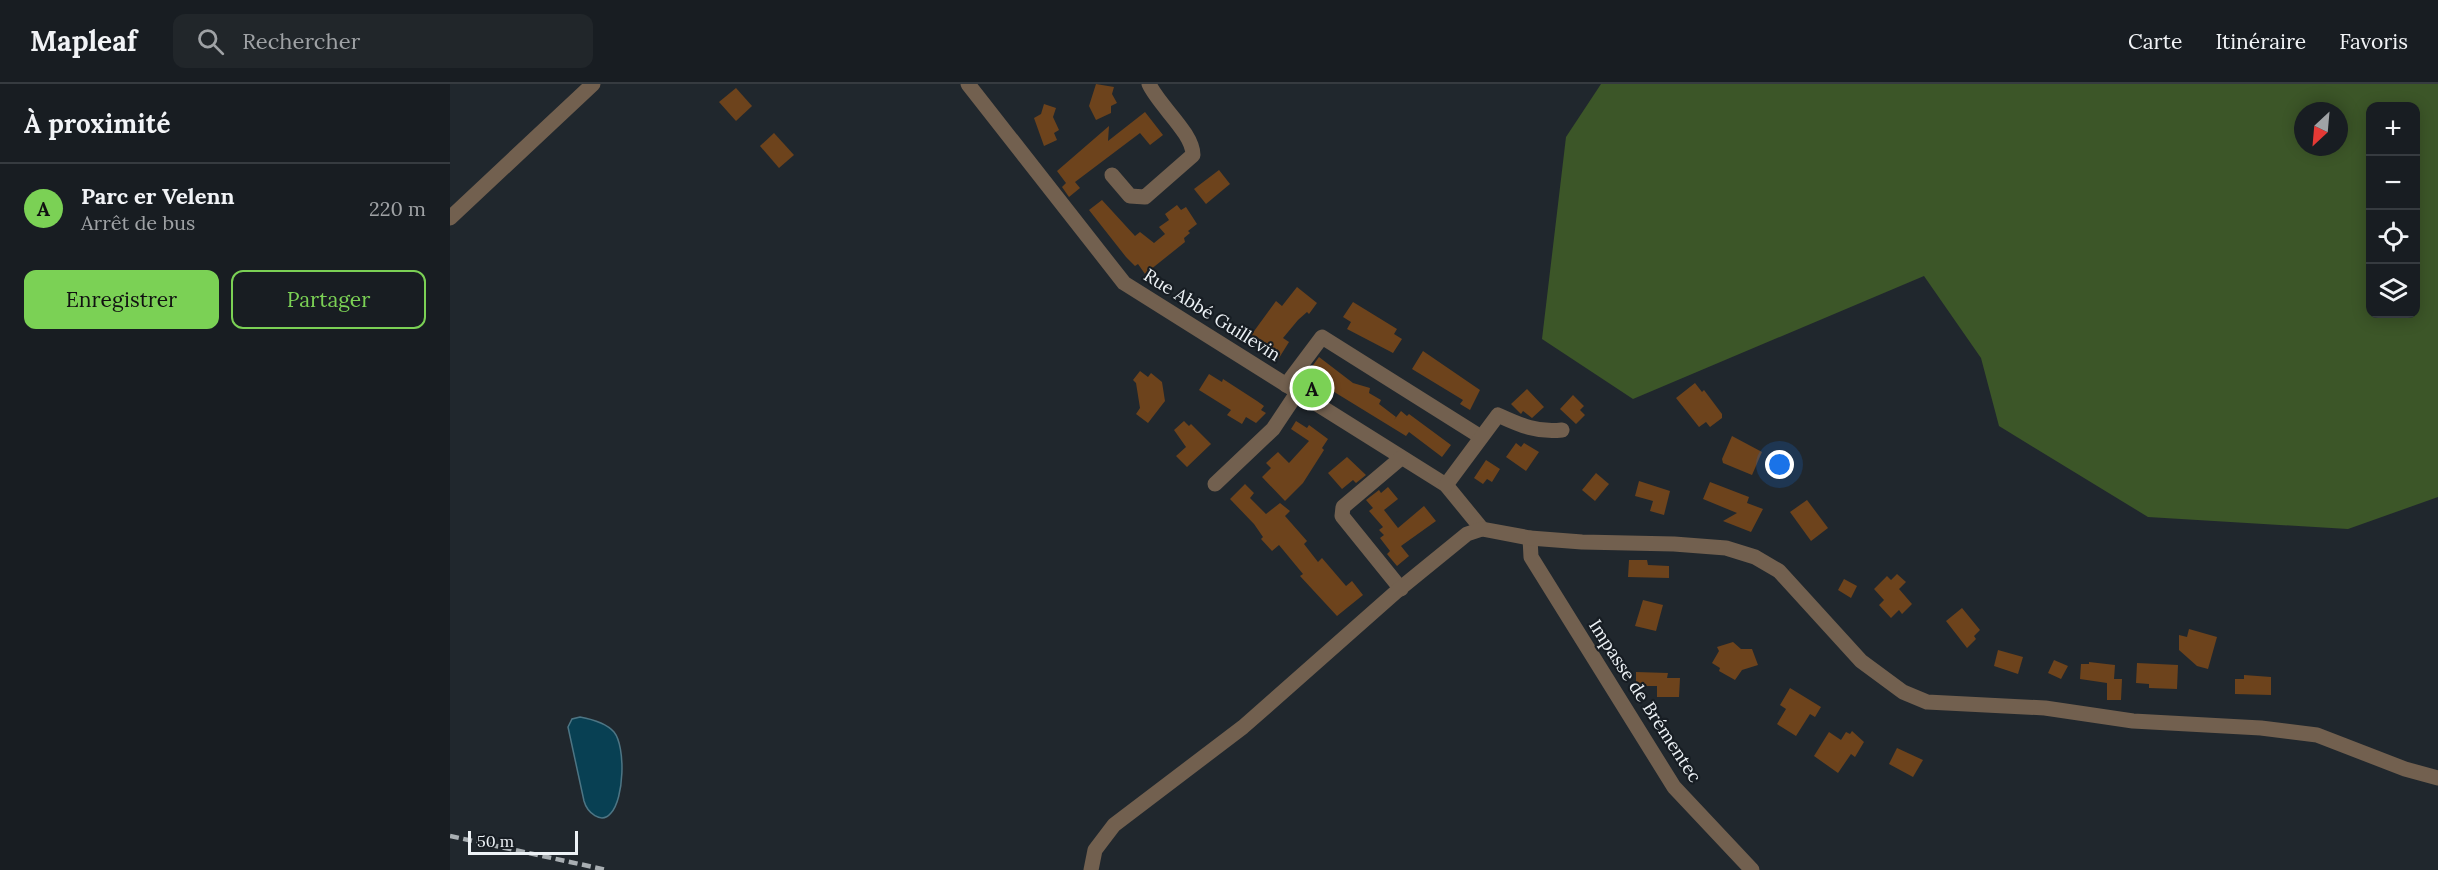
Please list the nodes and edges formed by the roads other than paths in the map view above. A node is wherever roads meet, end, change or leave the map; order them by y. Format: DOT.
graph roads {
  1 [pos="593,84"];
  2 [pos="968,84"];
  3 [pos="1149,84"];
  4 [pos="1112,175"];
  5 [pos="450,218"];
  6 [pos="1292,389"];
  7 [pos="1562,430"];
  8 [pos="1481,437"];
  9 [pos="1401,458"];
  10 [pos="1215,484"];
  11 [pos="1446,485"];
  12 [pos="1482,529"];
  13 [pos="1530,538"];
  14 [pos="1401,589"];
  15 [pos="2438,778"];
  16 [pos="1091,870"];
  17 [pos="1752,870"];
  1 -- 5 [label="street"];
  2 -- 6 [label="street, Rue Abbé Guillevin"];
  3 -- 4 [label="street"];
  6 -- 8 [label="street"];
  6 -- 9 [label="street, Rue Abbé Guillevin"];
  6 -- 10 [label="street"];
  7 -- 8 [label="street"];
  8 -- 11 [label="street"];
  9 -- 11 [label="street, Rue Abbé Guillevin"];
  9 -- 14 [label="street"];
  11 -- 12 [label="street, Rue Abbé Guillevin"];
  12 -- 13 [label="street"];
  12 -- 14 [label="street"];
  13 -- 15 [label="street"];
  13 -- 17 [label="street, Impasse de Brémentec"];
  14 -- 16 [label="street"];
}
